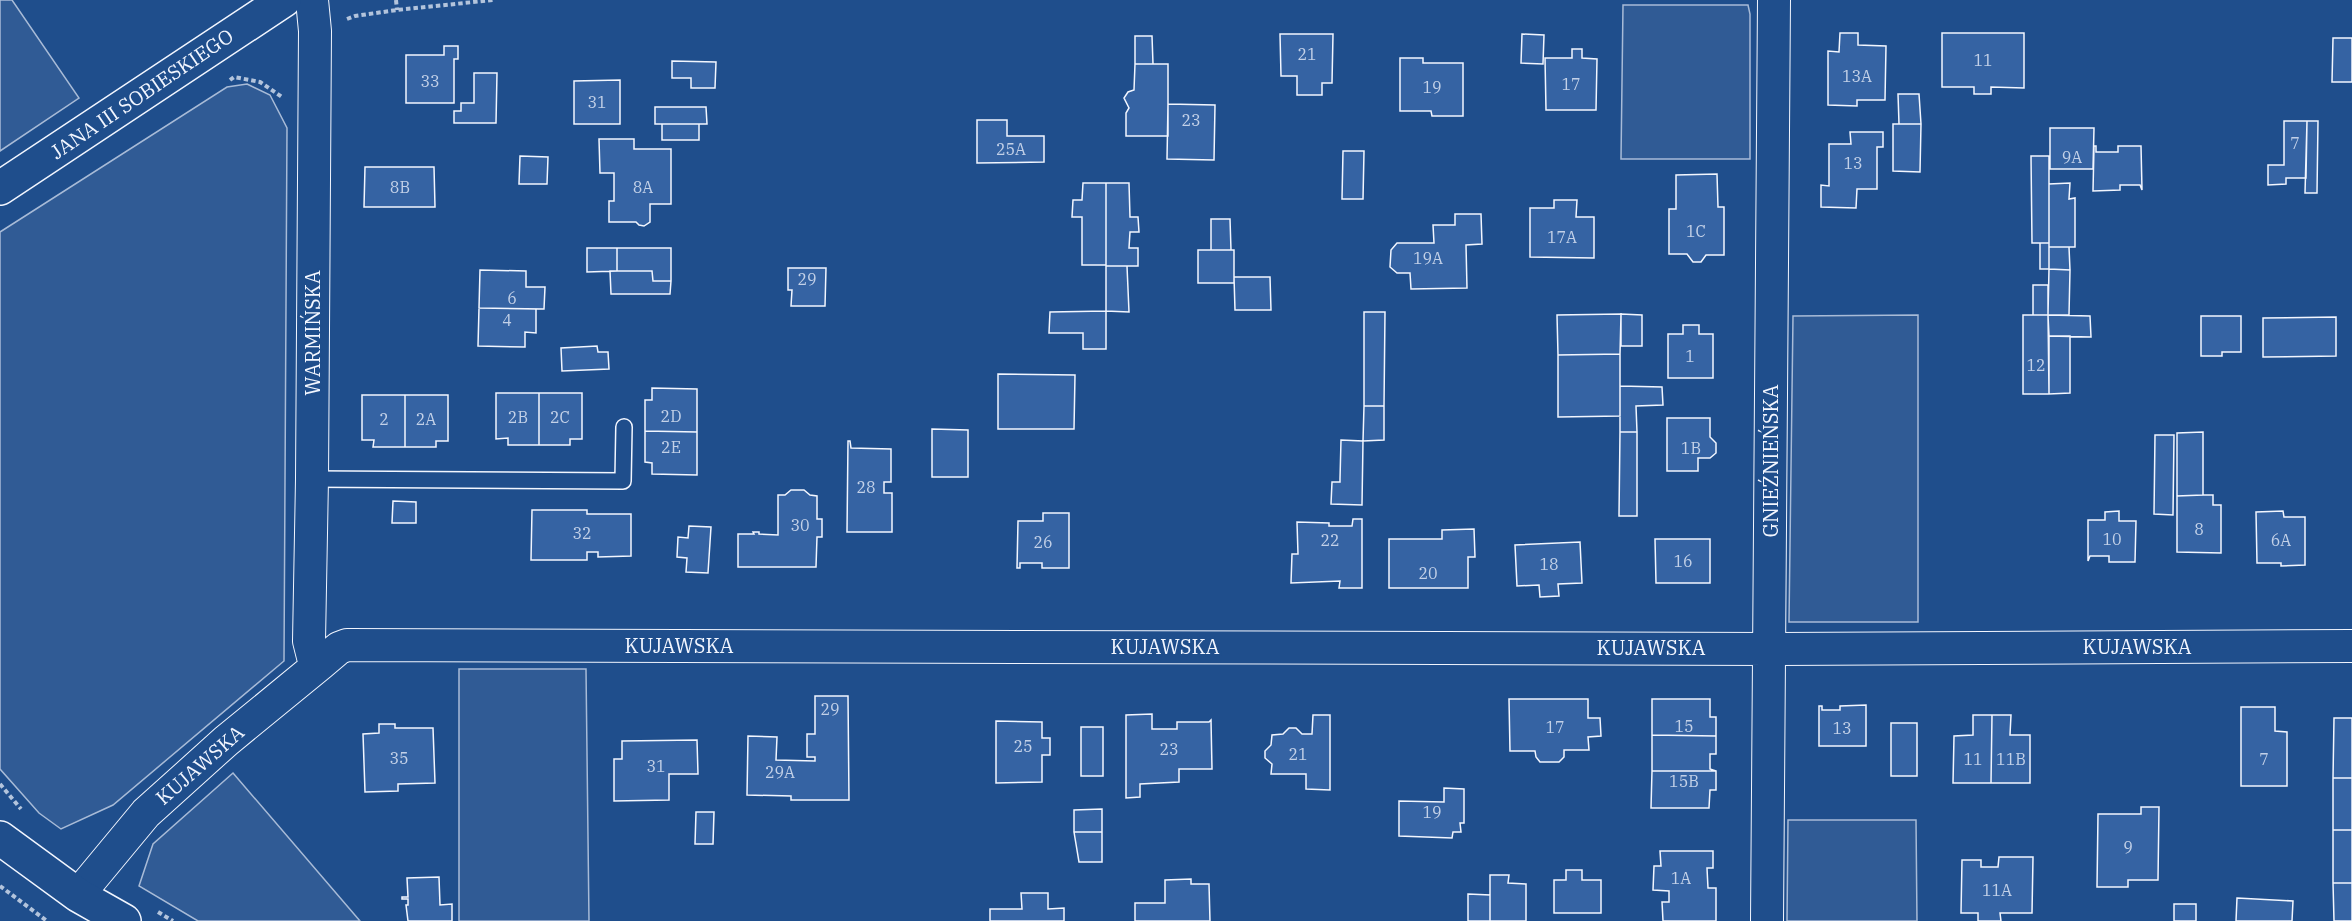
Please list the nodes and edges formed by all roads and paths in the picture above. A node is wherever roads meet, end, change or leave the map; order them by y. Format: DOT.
graph roads {
  1 [pos="284,0"];
  2 [pos="312,0"];
  3 [pos="396,0"];
  4 [pos="493,0"];
  5 [pos="1774,0"];
  6 [pos="224,84"];
  7 [pos="290,100"];
  8 [pos="0,188"];
  9 [pos="624,427"];
  10 [pos="312,479"];
  11 [pos="2352,646"];
  12 [pos="1770,648"];
  13 [pos="320,664"];
  14 [pos="0,838"];
  15 [pos="0,886"];
  16 [pos="78,895"];
  17 [pos="139,916"];
  18 [pos="47,921"];
  19 [pos="172,921"];
  20 [pos="1767,921"];
  1 -- 8 [label="street, JANA III SOBIESKIEGO"];
  2 -- 10 [label="street, WARMIŃSKA"];
  3 -- 4 [label="path"];
  5 -- 12 [label="street, GNIEŹNIEŃSKA"];
  6 -- 7 [label="path"];
  9 -- 10 [label="lane"];
  10 -- 13 [label="street, WARMIŃSKA"];
  11 -- 12 [label="street, KUJAWSKA"];
  12 -- 13 [label="street, KUJAWSKA"];
  12 -- 20 [label="street, GNIEŹNIEŃSKA"];
  13 -- 16 [label="street, KUJAWSKA"];
  14 -- 16 [label="street"];
  15 -- 18 [label="path"];
  16 -- 17 [label="street"];
  17 -- 19 [label="path"];
}
